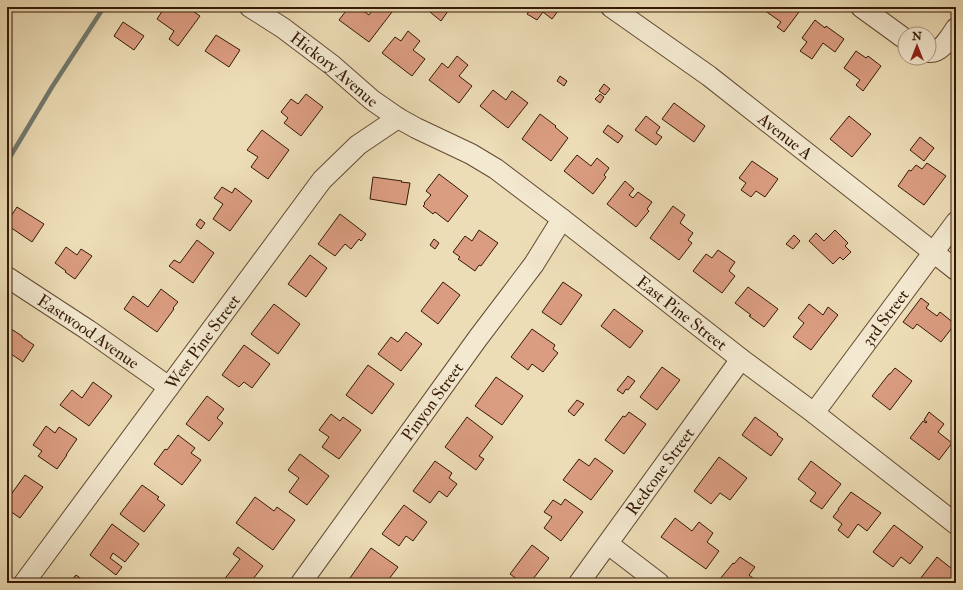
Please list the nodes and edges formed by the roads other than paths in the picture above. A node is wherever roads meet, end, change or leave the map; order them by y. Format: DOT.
graph roads {
  1 [pos="250,7"];
  2 [pos="611,7"];
  3 [pos="861,7"];
  4 [pos="956,28"];
  5 [pos="897,33"];
  6 [pos="937,51"];
  7 [pos="398,118"];
  8 [pos="562,219"];
  9 [pos="956,222"];
  10 [pos="933,252"];
  11 [pos="956,270"];
  12 [pos="7,277"];
  13 [pos="741,359"];
  14 [pos="168,387"];
  15 [pos="814,413"];
  16 [pos="956,524"];
  17 [pos="608,544"];
  18 [pos="24,583"];
  19 [pos="301,583"];
  20 [pos="579,583"];
  21 [pos="659,583"];
  1 -- 7 [label="street, Hickory Avenue"];
  2 -- 10 [label="street, Avenue A"];
  3 -- 5 [label="street"];
  4 -- 6 [label="street"];
  7 -- 8 [label="street, East Pine Street"];
  7 -- 14 [label="street, West Pine Street"];
  8 -- 13 [label="street, East Pine Street"];
  8 -- 19 [label="street, Pinyon Street"];
  9 -- 10 [label="street, 3rd Street"];
  10 -- 11 [label="street, Avenue A"];
  10 -- 15 [label="street, 3rd Street"];
  12 -- 14 [label="street, Eastwood Avenue"];
  13 -- 15 [label="street, East Pine Street"];
  13 -- 17 [label="street, Redcone Street"];
  14 -- 18 [label="street, West Pine Street"];
  15 -- 16 [label="street, East Pine Street"];
  17 -- 20 [label="street, Redcone Street"];
  17 -- 21 [label="street"];
}
